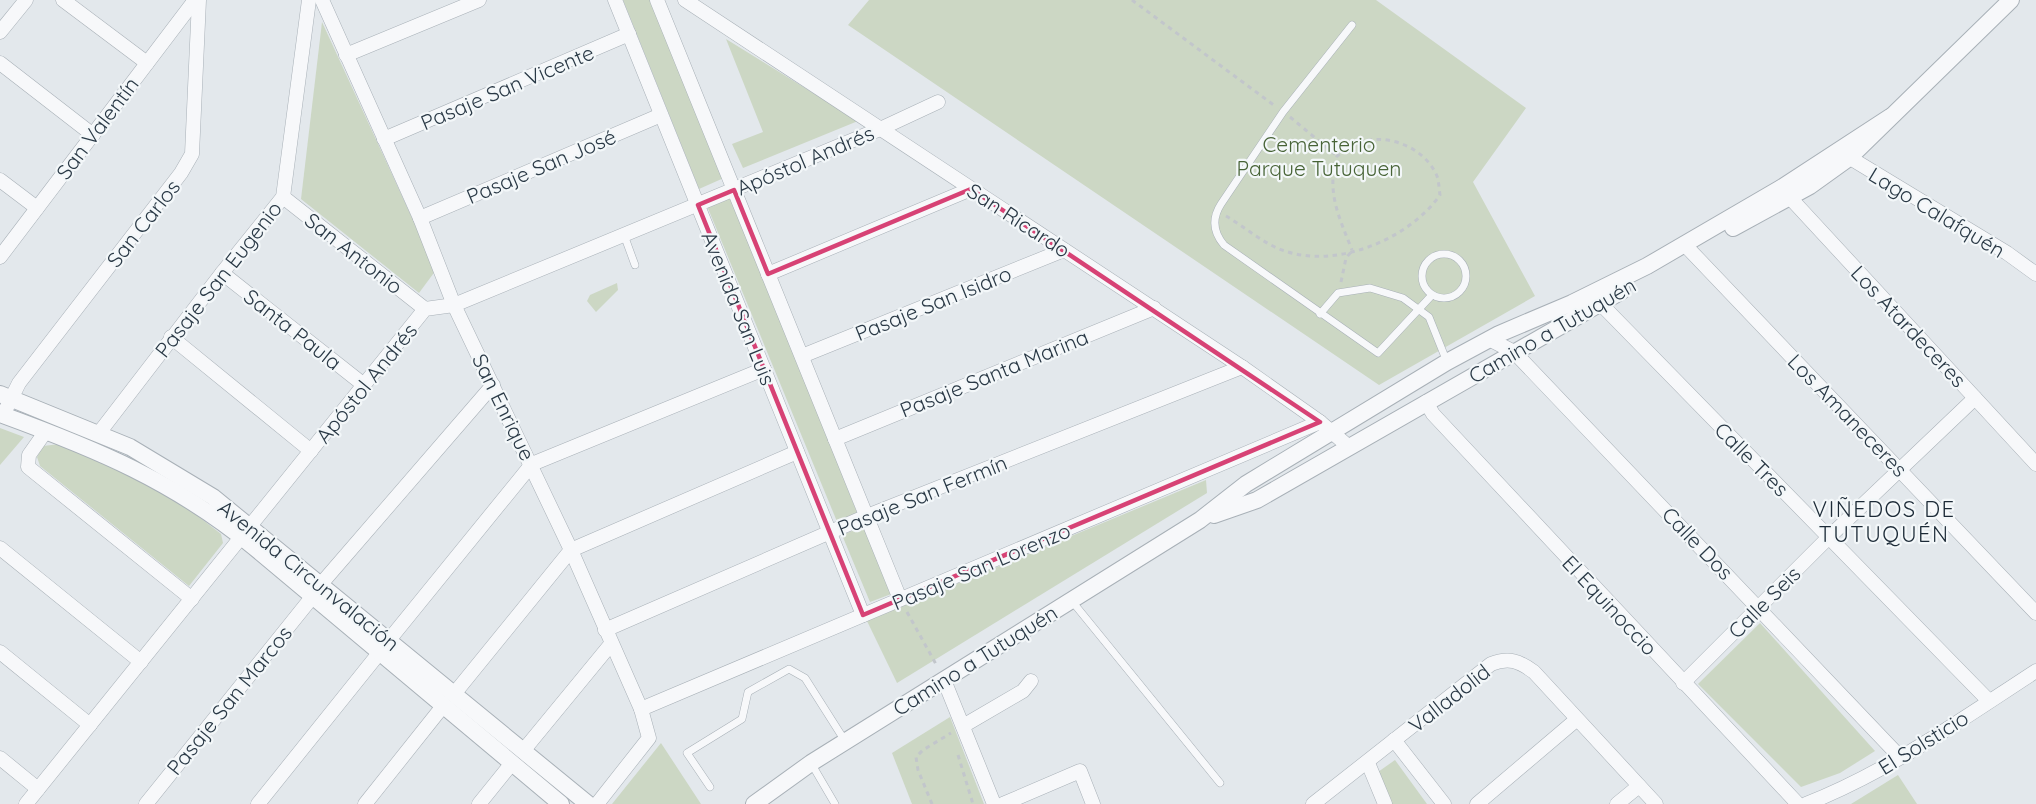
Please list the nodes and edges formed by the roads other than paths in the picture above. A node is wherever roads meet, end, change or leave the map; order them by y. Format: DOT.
graph roads {
  1 [pos="63,0"];
  2 [pos="197,0"];
  3 [pos="309,0"];
  4 [pos="322,0"];
  5 [pos="479,0"];
  6 [pos="615,0"];
  7 [pos="657,0"];
  8 [pos="685,0"];
  9 [pos="2011,0"];
  10 [pos="23,1"];
  11 [pos="1352,25"];
  12 [pos="0,32"];
  13 [pos="629,34"];
  14 [pos="346,55"];
  15 [pos="0,63"];
  16 [pos="147,63"];
  17 [pos="938,102"];
  18 [pos="661,115"];
  19 [pos="880,129"];
  20 [pos="93,135"];
  21 [pos="384,139"];
  22 [pos="1843,154"];
  23 [pos="0,180"];
  24 [pos="971,189"];
  25 [pos="734,190"];
  26 [pos="1785,193"];
  27 [pos="283,197"];
  28 [pos="698,205"];
  29 [pos="37,208"];
  30 [pos="420,218"];
  31 [pos="624,235"];
  32 [pos="1688,247"];
  33 [pos="1064,250"];
  34 [pos="0,256"];
  35 [pos="635,265"];
  36 [pos="222,273"];
  37 [pos="768,274"];
  38 [pos="2036,274"];
  39 [pos="1432,295"];
  40 [pos="1595,299"];
  41 [pos="454,305"];
  42 [pos="1154,308"];
  43 [pos="425,309"];
  44 [pos="1420,309"];
  45 [pos="1320,314"];
  46 [pos="171,338"];
  47 [pos="1489,339"];
  48 [pos="1514,352"];
  49 [pos="802,356"];
  50 [pos="1448,362"];
  51 [pos="1242,367"];
  52 [pos="764,369"];
  53 [pos="364,384"];
  54 [pos="493,385"];
  55 [pos="1452,387"];
  56 [pos="5,397"];
  57 [pos="1976,398"];
  58 [pos="1426,402"];
  59 [pos="2,415"];
  60 [pos="1326,427"];
  61 [pos="46,431"];
  62 [pos="99,433"];
  63 [pos="835,439"];
  64 [pos="1348,446"];
  65 [pos="311,451"];
  66 [pos="797,452"];
  67 [pos="531,464"];
  68 [pos="2036,465"];
  69 [pos="1900,470"];
  70 [pos="867,516"];
  71 [pos="1200,520"];
  72 [pos="246,531"];
  73 [pos="830,533"];
  74 [pos="1829,537"];
  75 [pos="0,548"];
  76 [pos="571,550"];
  77 [pos="317,590"];
  78 [pos="192,599"];
  79 [pos="900,599"];
  80 [pos="1071,600"];
  81 [pos="1759,607"];
  82 [pos="2036,614"];
  83 [pos="863,615"];
  84 [pos="605,630"];
  85 [pos="611,644"];
  86 [pos="384,646"];
  87 [pos="0,652"];
  88 [pos="141,662"];
  89 [pos="2036,670"];
  90 [pos="944,680"];
  91 [pos="1031,681"];
  92 [pos="1683,683"];
  93 [pos="449,700"];
  94 [pos="1989,701"];
  95 [pos="641,709"];
  96 [pos="1576,720"];
  97 [pos="90,725"];
  98 [pos="963,726"];
  99 [pos="1395,740"];
  100 [pos="845,741"];
  101 [pos="518,757"];
  102 [pos="1900,757"];
  103 [pos="0,758"];
  104 [pos="811,763"];
  105 [pos="1368,763"];
  106 [pos="1221,783"];
  107 [pos="1639,786"];
  108 [pos="711,787"];
  109 [pos="38,789"];
  110 [pos="26,804"];
  111 [pos="146,804"];
  112 [pos="258,804"];
  113 [pos="365,804"];
  114 [pos="479,804"];
  115 [pos="561,804"];
  116 [pos="588,804"];
  117 [pos="597,804"];
  118 [pos="754,804"];
  119 [pos="835,804"];
  120 [pos="994,804"];
  121 [pos="1003,804"];
  122 [pos="1093,804"];
  123 [pos="1313,804"];
  124 [pos="1385,804"];
  125 [pos="1444,804"];
  126 [pos="1477,804"];
  127 [pos="1617,804"];
  128 [pos="1656,804"];
  129 [pos="1798,804"];
  130 [pos="1806,804"];
  1 -- 16 [label="street"];
  2 -- 16 [label="street, San Valentín"];
  2 -- 56 [label="street, San Carlos"];
  3 -- 27 [label="street, Pasaje San Eugenio"];
  4 -- 14 [label="street, San Enrique"];
  5 -- 14 [label="street"];
  6 -- 13 [label="street, Avenida San Luis"];
  7 -- 25 [label="street, Avenida San Luis"];
  8 -- 19 [label="street, San Ricardo"];
  9 -- 22 [label="street, Camino a Tutuquén"];
  10 -- 12 [label="street"];
  11 -- 45 [label="lane"];
  13 -- 18 [label="street, Avenida San Luis"];
  13 -- 21 [label="street, Pasaje San Vicente"];
  14 -- 21 [label="street, San Enrique"];
  15 -- 20 [label="street"];
  16 -- 20 [label="street, San Valentín"];
  17 -- 19 [label="street, Apóstol Andrés"];
  18 -- 28 [label="street, Avenida San Luis"];
  18 -- 30 [label="street, Pasaje San José"];
  19 -- 24 [label="street, San Ricardo"];
  19 -- 25 [label="street, Apóstol Andrés"];
  20 -- 29 [label="street, San Valentín"];
  21 -- 30 [label="street, San Enrique"];
  22 -- 26 [label="street, Camino a Tutuquén"];
  22 -- 38 [label="street, Lago Calafquén"];
  23 -- 29 [label="street"];
  24 -- 33 [label="street, San Ricardo"];
  24 -- 37 [label="street"];
  25 -- 28 [label="street, Apóstol Andrés"];
  25 -- 37 [label="street, Avenida San Luis"];
  26 -- 32 [label="street, Camino a Tutuquén"];
  26 -- 57 [label="street, Los Atardeceres"];
  27 -- 36 [label="street, Pasaje San Eugenio"];
  27 -- 43 [label="street, San Antonio"];
  28 -- 31 [label="street, Apóstol Andrés"];
  28 -- 52 [label="street, Avenida San Luis"];
  29 -- 34 [label="street, San Valentín"];
  30 -- 41 [label="street, San Enrique"];
  31 -- 35 [label="lane"];
  31 -- 41 [label="street, Apóstol Andrés"];
  32 -- 40 [label="street, Camino a Tutuquén"];
  32 -- 69 [label="street, Los Amaneceres"];
  33 -- 42 [label="street, San Ricardo"];
  33 -- 49 [label="street, Pasaje San Isidro"];
  36 -- 46 [label="street, Pasaje San Eugenio"];
  36 -- 53 [label="street, Santa Paula"];
  37 -- 49 [label="street, Avenida San Luis"];
  39 -- 39 [label="lane"];
  39 -- 44 [label="lane"];
  40 -- 47 [label="street, Camino a Tutuquén"];
  40 -- 48 [label="street, Camino a Tutuquén"];
  40 -- 74 [label="street, Calle Tres"];
  41 -- 43 [label="street, Apóstol Andrés"];
  41 -- 54 [label="street, San Enrique"];
  42 -- 51 [label="street, San Ricardo"];
  42 -- 63 [label="street, Pasaje Santa Marina"];
  43 -- 53 [label="street, Apóstol Andrés"];
  44 -- 45 [label="lane"];
  44 -- 45 [label="lane"];
  44 -- 50 [label="lane"];
  46 -- 62 [label="street, Pasaje San Eugenio"];
  46 -- 65 [label="street"];
  47 -- 48 [label="street, Calle Dos"];
  47 -- 50 [label="street, Camino a Tutuquén"];
  48 -- 55 [label="street, Camino a Tutuquén"];
  48 -- 81 [label="street, Calle Dos"];
  49 -- 63 [label="street, Avenida San Luis"];
  50 -- 55 [label="street"];
  50 -- 60 [label="street, Camino a Tutuquén"];
  51 -- 60 [label="street, San Ricardo"];
  51 -- 70 [label="street, Pasaje San Fermín"];
  52 -- 66 [label="street, Avenida San Luis"];
  52 -- 67 [label="street"];
  53 -- 65 [label="street, Apóstol Andrés"];
  54 -- 67 [label="street, San Enrique"];
  54 -- 77 [label="street, Pasaje San Marcos"];
  55 -- 58 [label="street, Camino a Tutuquén"];
  56 -- 59 [label="street, San Carlos"];
  56 -- 62 [label="street, Avenida Circunvalación"];
  57 -- 68 [label="street, Los Atardeceres"];
  57 -- 69 [label="street, Calle Seis"];
  58 -- 64 [label="street, Camino a Tutuquén"];
  58 -- 92 [label="street, El Equinoccio"];
  59 -- 61 [label="street, Avenida Circunvalación"];
  60 -- 64 [label="street, San Ricardo"];
  60 -- 71 [label="street, Camino a Tutuquén"];
  60 -- 79 [label="street, Pasaje San Lorenzo"];
  61 -- 72 [label="street, Avenida Circunvalación"];
  61 -- 78 [label="street"];
  62 -- 72 [label="street, Avenida Circunvalación"];
  63 -- 70 [label="street, Avenida San Luis"];
  64 -- 71 [label="street, Camino a Tutuquén"];
  65 -- 72 [label="street, Apóstol Andrés"];
  66 -- 73 [label="street, Avenida San Luis"];
  66 -- 76 [label="street"];
  67 -- 76 [label="street, San Enrique"];
  67 -- 86 [label="street"];
  69 -- 74 [label="street, Calle Seis"];
  69 -- 82 [label="street, Los Amaneceres"];
  70 -- 73 [label="street, Pasaje San Fermín"];
  70 -- 79 [label="street, Avenida San Luis"];
  71 -- 80 [label="street, Camino a Tutuquén"];
  72 -- 77 [label="street, Avenida Circunvalación"];
  72 -- 78 [label="street, Apóstol Andrés"];
  73 -- 83 [label="street, Avenida San Luis"];
  73 -- 84 [label="street, Pasaje San Fermín"];
  74 -- 81 [label="street, Calle Seis"];
  74 -- 94 [label="street, Calle Tres"];
  75 -- 88 [label="street"];
  76 -- 84 [label="street, San Enrique"];
  76 -- 93 [label="street"];
  77 -- 86 [label="street, Avenida Circunvalación"];
  77 -- 111 [label="street, Pasaje San Marcos"];
  78 -- 88 [label="street, Apóstol Andrés"];
  79 -- 83 [label="street, Pasaje San Lorenzo"];
  80 -- 90 [label="street, Camino a Tutuquén"];
  80 -- 106 [label="lane"];
  81 -- 92 [label="street, Calle Seis"];
  81 -- 102 [label="street, Calle Dos"];
  83 -- 95 [label="street, Pasaje San Lorenzo"];
  84 -- 85 [label="street, San Enrique"];
  85 -- 95 [label="street, San Enrique"];
  85 -- 101 [label="street"];
  86 -- 93 [label="street, Avenida Circunvalación"];
  86 -- 112 [label="street"];
  87 -- 97 [label="street"];
  88 -- 97 [label="street, Apóstol Andrés"];
  89 -- 94 [label="street, El Solsticio"];
  90 -- 98 [label="street"];
  90 -- 100 [label="street, Camino a Tutuquén"];
  91 -- 98 [label="street"];
  92 -- 129 [label="street, El Equinoccio"];
  93 -- 101 [label="street, Avenida Circunvalación"];
  93 -- 113 [label="street"];
  94 -- 102 [label="street, El Solsticio"];
  95 -- 117 [label="street, San Enrique"];
  96 -- 99 [label="street, Valladolid"];
  96 -- 107 [label="street, Valladolid"];
  96 -- 126 [label="street"];
  97 -- 109 [label="street, Apóstol Andrés"];
  98 -- 120 [label="street"];
  99 -- 105 [label="street, Valladolid"];
  99 -- 125 [label="street"];
  100 -- 104 [label="street, Camino a Tutuquén"];
  100 -- 108 [label="lane"];
  101 -- 114 [label="street"];
  101 -- 115 [label="street, Avenida Circunvalación"];
  101 -- 116 [label="street, Avenida Circunvalación"];
  102 -- 130 [label="street, El Solsticio"];
  103 -- 109 [label="street"];
  104 -- 118 [label="street, Camino a Tutuquén"];
  104 -- 119 [label="lane"];
  105 -- 123 [label="street, Valladolid"];
  105 -- 124 [label="street"];
  107 -- 127 [label="street"];
  107 -- 128 [label="street, Valladolid"];
  109 -- 110 [label="street, Apóstol Andrés"];
  121 -- 122 [label="street"];
}
